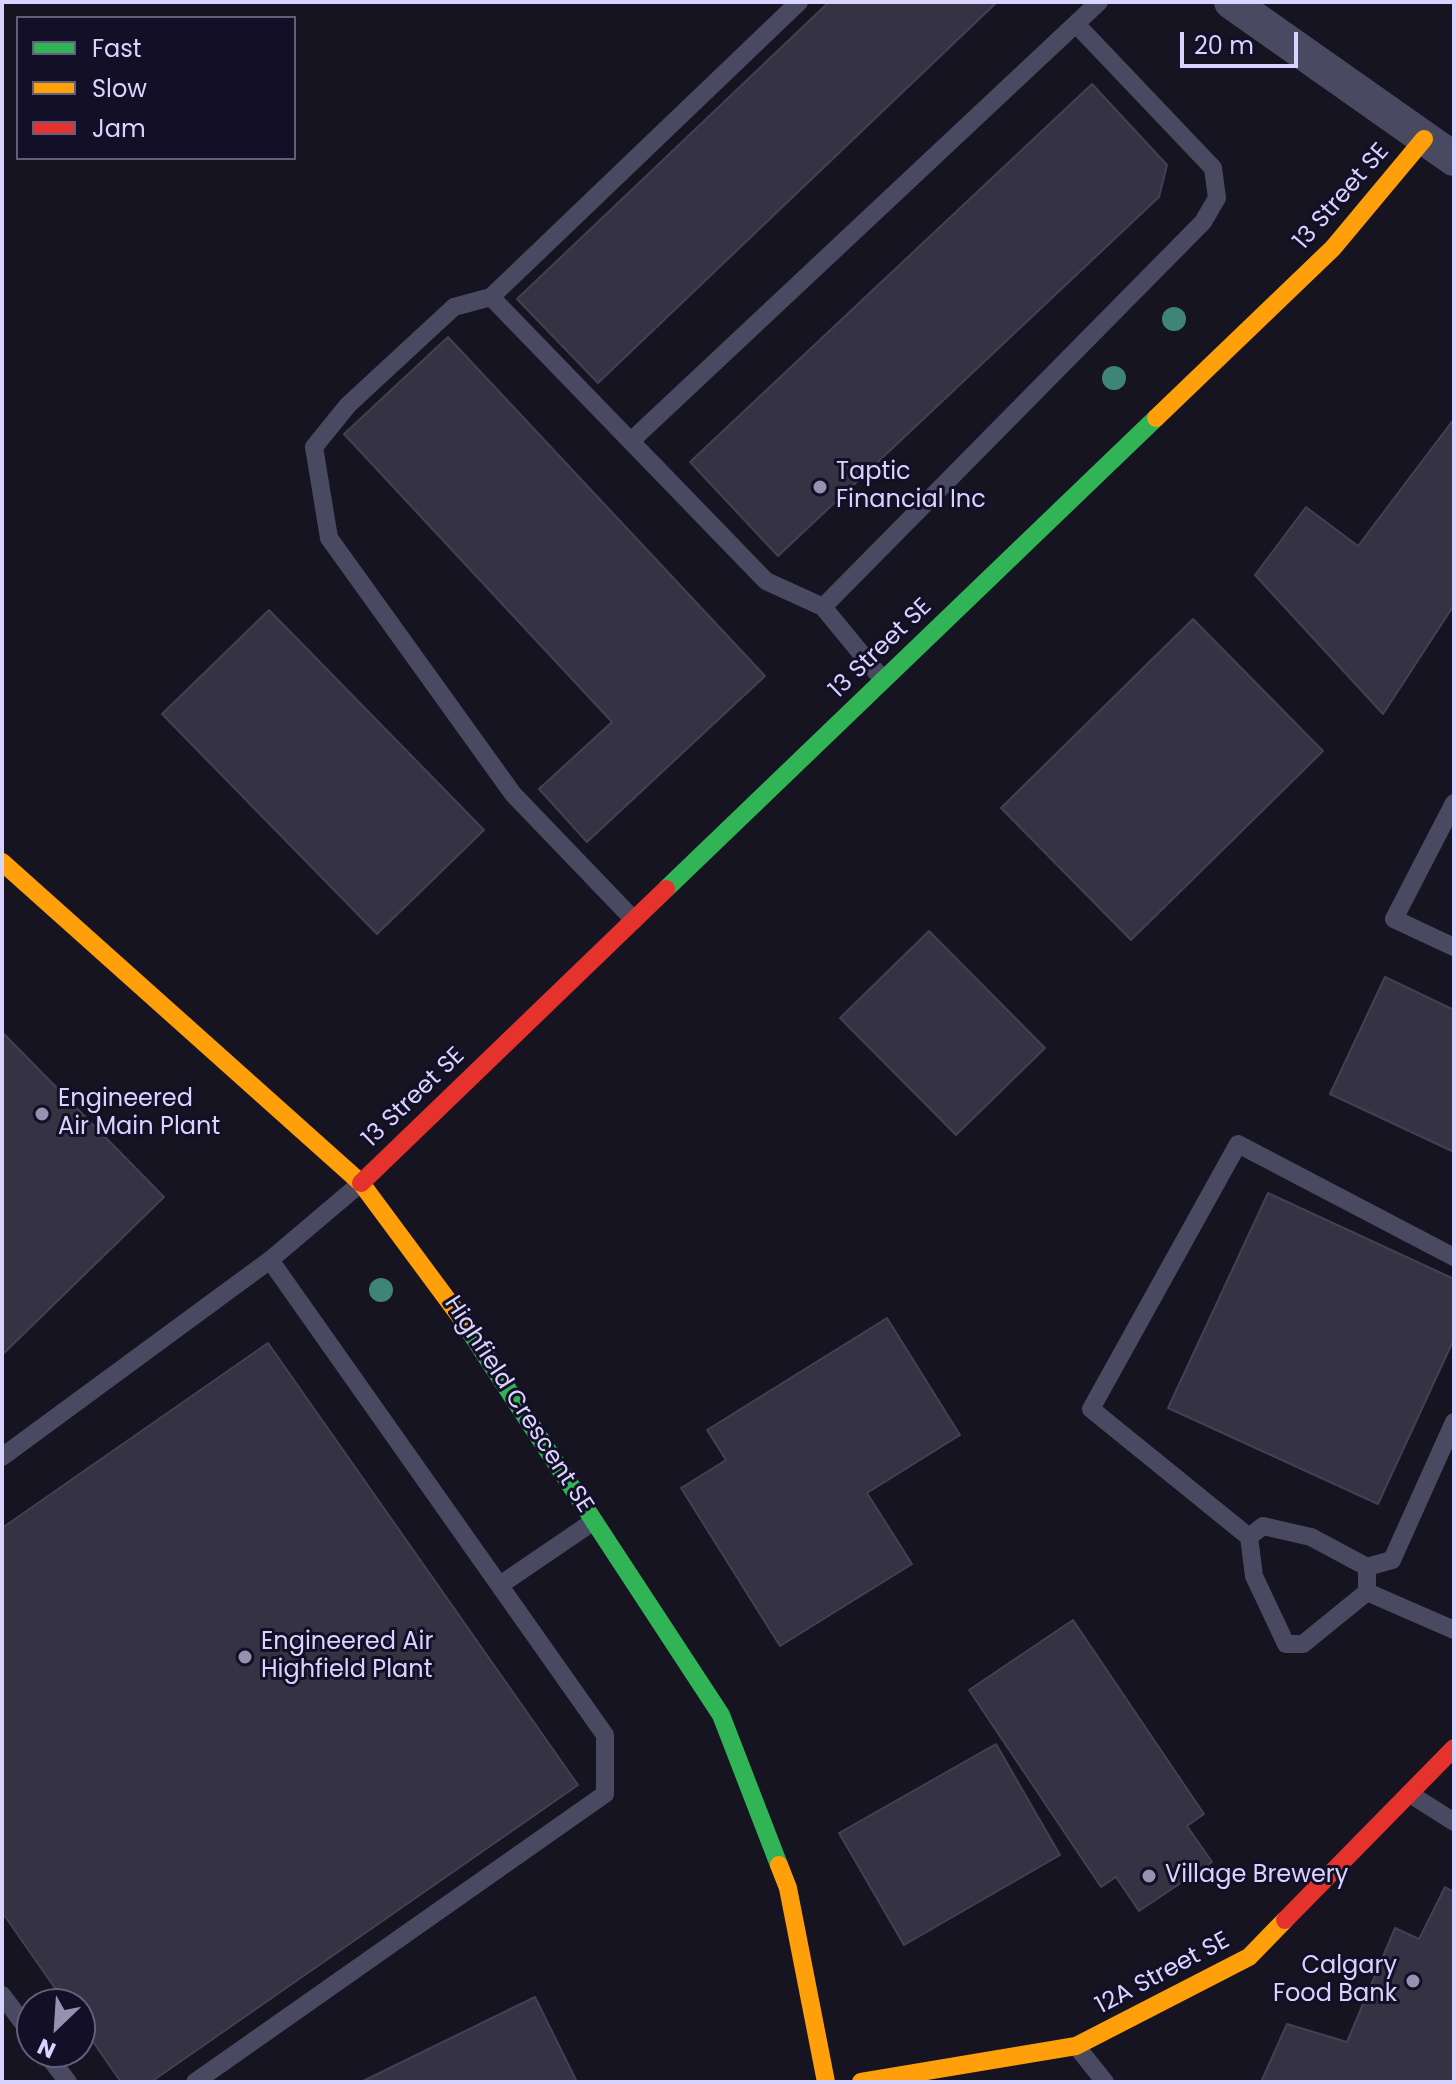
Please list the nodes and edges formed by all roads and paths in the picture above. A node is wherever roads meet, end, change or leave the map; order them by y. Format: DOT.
graph roads {
  1 [pos="799,2"];
  2 [pos="1099,2"];
  3 [pos="1231,2"];
  4 [pos="1076,24"];
  5 [pos="1424,139"];
  6 [pos="1454,159"];
  7 [pos="491,297"];
  8 [pos="631,441"];
  9 [pos="823,607"];
  10 [pos="883,680"];
  11 [pos="1454,803"];
  12 [pos="2,862"];
  13 [pos="634,920"];
  14 [pos="1454,947"];
  15 [pos="361,1183"];
  16 [pos="1454,1257"];
  17 [pos="270,1260"];
  18 [pos="1454,1422"];
  19 [pos="2,1457"];
  20 [pos="594,1521"];
  21 [pos="1249,1537"];
  22 [pos="1367,1567"];
  23 [pos="500,1585"];
  24 [pos="1367,1592"];
  25 [pos="1454,1630"];
  26 [pos="1454,1748"];
  27 [pos="1410,1794"];
  28 [pos="1454,1822"];
  29 [pos="2,1995"];
  30 [pos="16,2014"];
  31 [pos="1076,2046"];
  32 [pos="195,2082"];
  33 [pos="826,2082"];
  34 [pos="861,2082"];
  35 [pos="1105,2082"];
  1 -- 7 [label="lane"];
  2 -- 4 [label="lane"];
  3 -- 5 [label="street"];
  4 -- 8 [label="lane"];
  4 -- 9 [label="lane"];
  5 -- 6 [label="street"];
  5 -- 10 [label="street, 13 Street SE"];
  7 -- 8 [label="lane"];
  7 -- 13 [label="lane"];
  8 -- 9 [label="lane"];
  9 -- 10 [label="lane"];
  10 -- 13 [label="street, 13 Street SE"];
  11 -- 14 [label="lane"];
  12 -- 15 [label="street, Highfield Crescent SE"];
  13 -- 15 [label="street, 13 Street SE"];
  15 -- 17 [label="lane"];
  15 -- 20 [label="street, Highfield Crescent SE"];
  16 -- 21 [label="lane"];
  17 -- 19 [label="lane"];
  17 -- 23 [label="lane"];
  18 -- 22 [label="lane"];
  20 -- 23 [label="lane"];
  20 -- 33 [label="street, Highfield Crescent SE"];
  21 -- 22 [label="lane"];
  21 -- 24 [label="lane"];
  22 -- 24 [label="lane"];
  23 -- 32 [label="lane"];
  24 -- 25 [label="lane"];
  26 -- 27 [label="street, 12A Street SE"];
  27 -- 28 [label="lane"];
  27 -- 31 [label="street, 12A Street SE"];
  29 -- 30 [label="lane"];
  31 -- 34 [label="street, 12A Street SE"];
  31 -- 35 [label="lane"];
}
